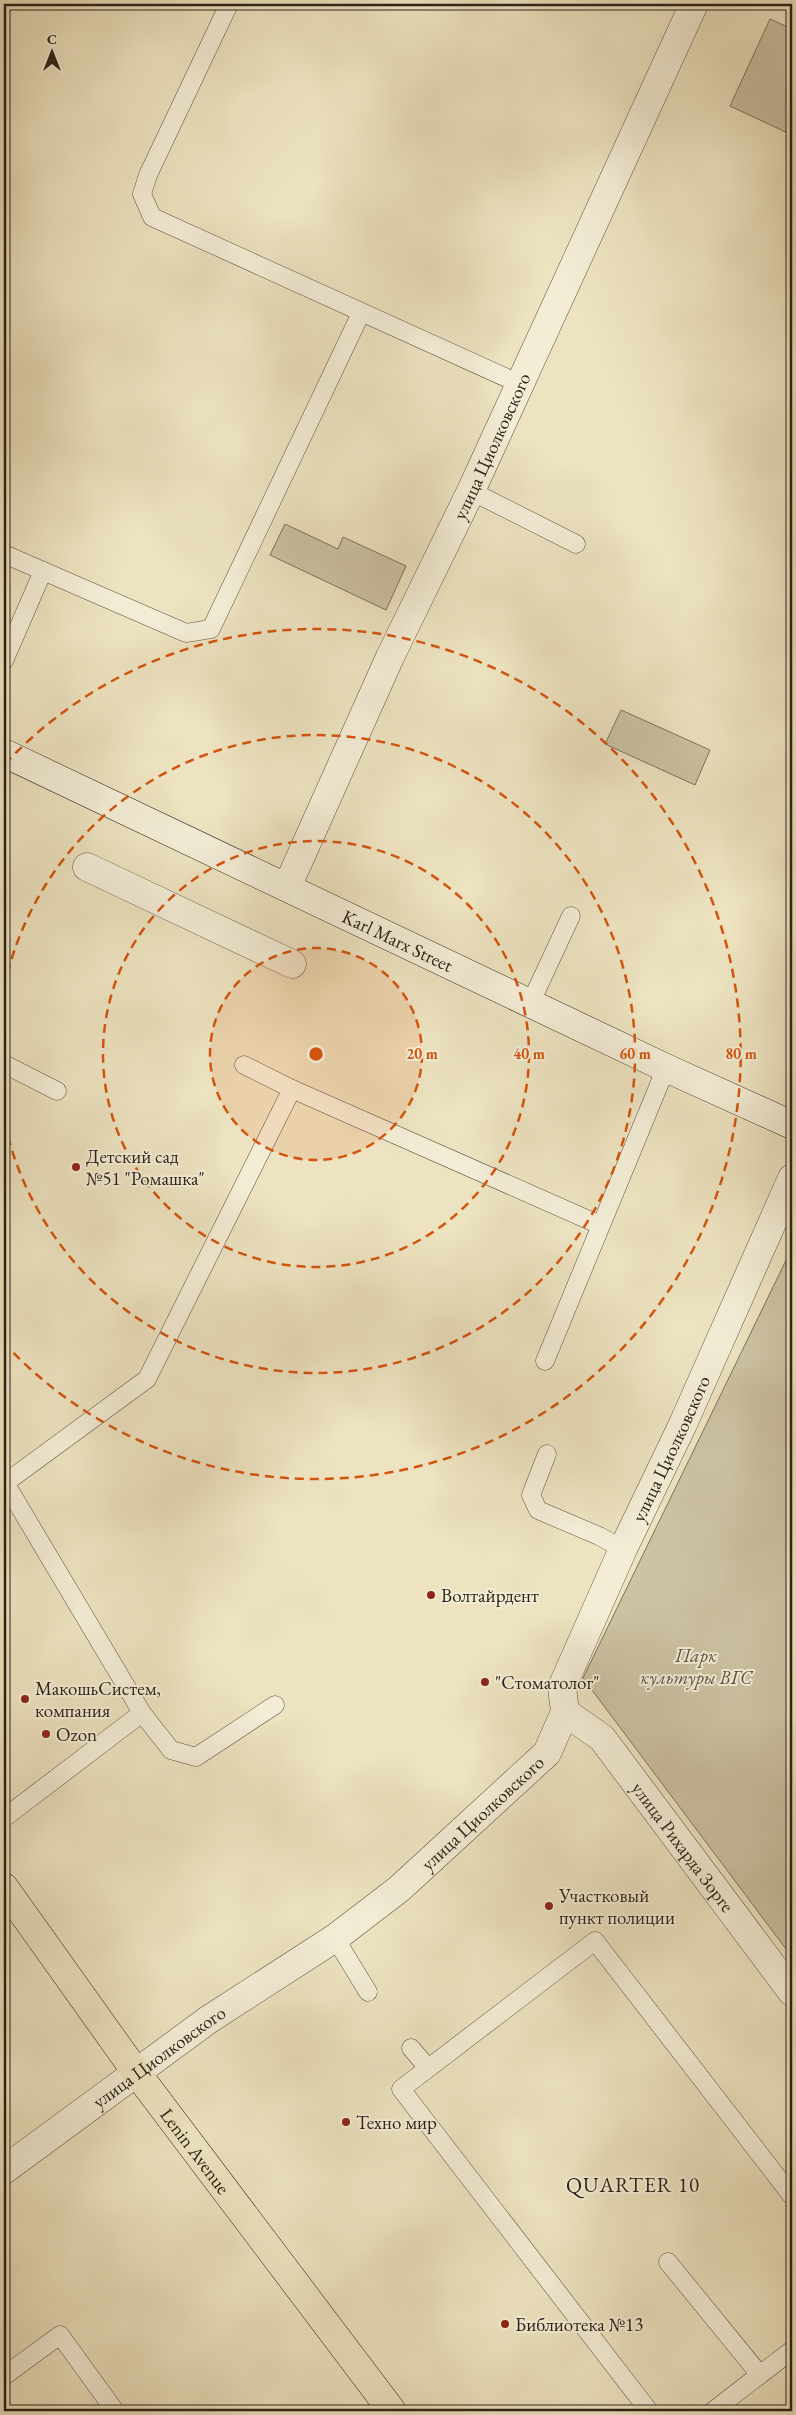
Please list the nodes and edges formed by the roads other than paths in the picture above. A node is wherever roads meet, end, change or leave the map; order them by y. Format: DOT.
graph roads {
  1 [pos="229,4"];
  2 [pos="694,4"];
  3 [pos="361,313"];
  4 [pos="520,384"];
  5 [pos="470,492"];
  6 [pos="576,544"];
  7 [pos="4,554"];
  8 [pos="44,571"];
  9 [pos="4,661"];
  10 [pos="4,753"];
  11 [pos="87,867"];
  12 [pos="287,888"];
  13 [pos="571,916"];
  14 [pos="292,964"];
  15 [pos="530,1004"];
  16 [pos="4,1064"];
  17 [pos="244,1065"];
  18 [pos="666,1068"];
  19 [pos="292,1089"];
  20 [pos="57,1091"];
  21 [pos="792,1125"];
  22 [pos="792,1178"];
  23 [pos="600,1226"];
  24 [pos="545,1361"];
  25 [pos="547,1454"];
  26 [pos="4,1482"];
  27 [pos="623,1549"];
  28 [pos="274,1705"];
  29 [pos="565,1712"];
  30 [pos="142,1713"];
  31 [pos="4,1818"];
  32 [pos="4,1887"];
  33 [pos="335,1938"];
  34 [pos="368,1992"];
  35 [pos="792,1992"];
  36 [pos="411,2048"];
  37 [pos="428,2068"];
  38 [pos="136,2072"];
  39 [pos="4,2170"];
  40 [pos="792,2196"];
  41 [pos="668,2262"];
  42 [pos="792,2350"];
  43 [pos="760,2375"];
  44 [pos="4,2376"];
  45 [pos="115,2411"];
  46 [pos="392,2411"];
  47 [pos="650,2411"];
  48 [pos="713,2411"];
  1 -- 3 [label="lane"];
  2 -- 4 [label="street, улица Циолковского"];
  3 -- 4 [label="lane"];
  3 -- 8 [label="lane"];
  4 -- 5 [label="street, улица Циолковского"];
  5 -- 6 [label="lane"];
  5 -- 12 [label="street, улица Циолковского"];
  7 -- 8 [label="lane"];
  8 -- 9 [label="lane"];
  10 -- 12 [label="street, Karl Marx Street"];
  11 -- 14 [label="street"];
  12 -- 15 [label="street, Karl Marx Street"];
  13 -- 15 [label="lane"];
  15 -- 18 [label="street, Karl Marx Street"];
  16 -- 20 [label="lane"];
  17 -- 19 [label="lane"];
  18 -- 21 [label="street, Karl Marx Street"];
  18 -- 23 [label="lane"];
  19 -- 23 [label="lane"];
  19 -- 26 [label="lane"];
  22 -- 27 [label="street, улица Циолковского"];
  23 -- 24 [label="lane"];
  25 -- 27 [label="lane"];
  26 -- 30 [label="lane"];
  27 -- 29 [label="street, улица Циолковского"];
  28 -- 30 [label="lane"];
  29 -- 33 [label="street, улица Циолковского"];
  29 -- 35 [label="street, улица Рихарда Зорге"];
  30 -- 31 [label="lane"];
  32 -- 38 [label="main road, Lenin Avenue"];
  33 -- 34 [label="lane"];
  33 -- 38 [label="street, улица Циолковского"];
  36 -- 37 [label="lane"];
  37 -- 40 [label="lane"];
  37 -- 47 [label="lane"];
  38 -- 39 [label="street, улица Циолковского"];
  38 -- 46 [label="main road, Lenin Avenue"];
  41 -- 43 [label="lane"];
  42 -- 43 [label="lane"];
  43 -- 48 [label="lane"];
  44 -- 45 [label="lane"];
}
